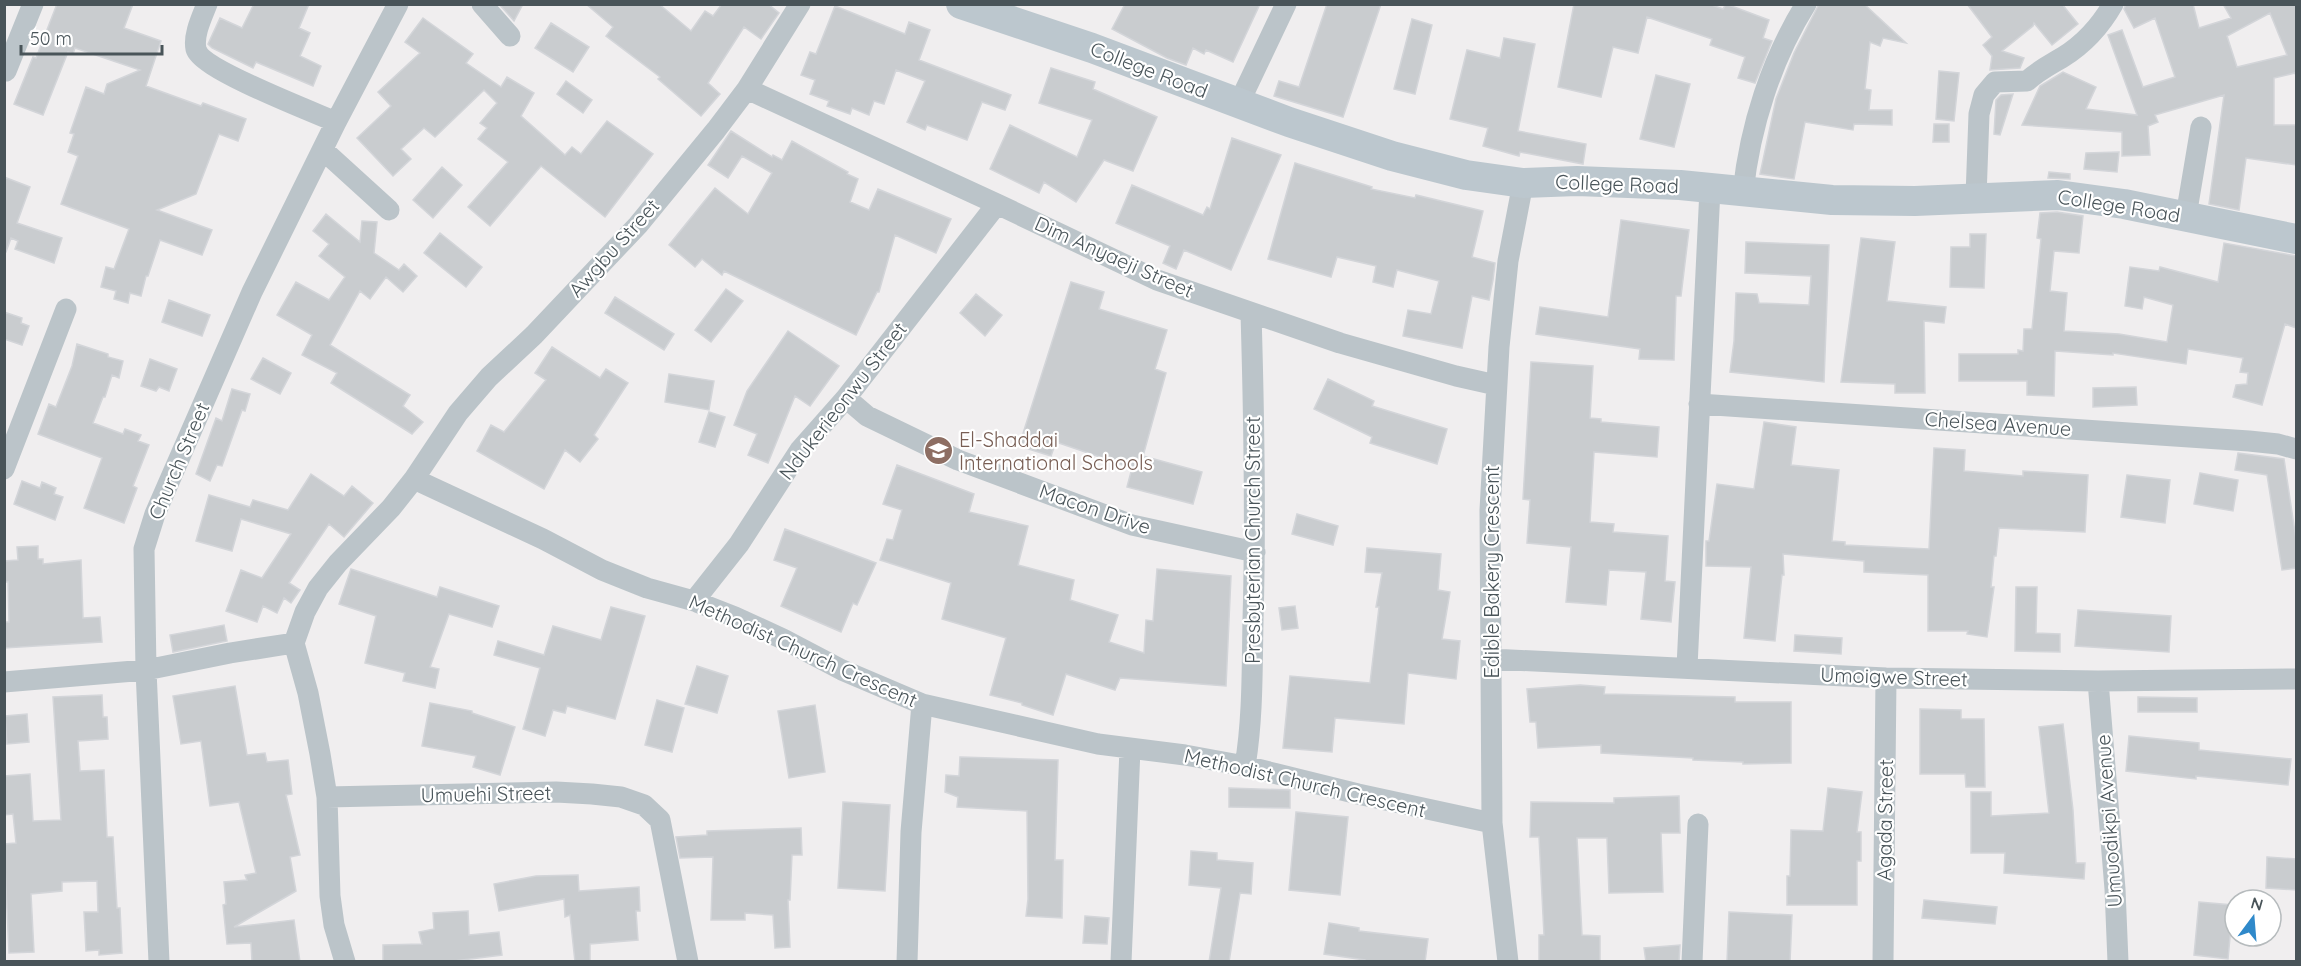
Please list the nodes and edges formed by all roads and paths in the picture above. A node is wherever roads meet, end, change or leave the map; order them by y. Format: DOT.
graph roads {
  1 [pos="33,4"];
  2 [pos="207,4"];
  3 [pos="398,4"];
  4 [pos="482,4"];
  5 [pos="800,4"];
  6 [pos="961,4"];
  7 [pos="1286,4"];
  8 [pos="1806,4"];
  9 [pos="2113,4"];
  10 [pos="510,36"];
  11 [pos="6,71"];
  12 [pos="747,89"];
  13 [pos="1239,103"];
  14 [pos="336,122"];
  15 [pos="2201,127"];
  16 [pos="323,150"];
  17 [pos="1523,183"];
  18 [pos="1710,189"];
  19 [pos="1743,192"];
  20 [pos="1976,197"];
  21 [pos="997,204"];
  22 [pos="389,210"];
  23 [pos="2186,216"];
  24 [pos="2296,239"];
  25 [pos="66,309"];
  26 [pos="1251,313"];
  27 [pos="1496,385"];
  28 [pos="846,398"];
  29 [pos="1699,404"];
  30 [pos="2296,449"];
  31 [pos="4,469"];
  32 [pos="414,479"];
  33 [pos="1255,552"];
  34 [pos="694,601"];
  35 [pos="294,643"];
  36 [pos="1491,659"];
  37 [pos="1687,667"];
  38 [pos="146,670"];
  39 [pos="1886,678"];
  40 [pos="2296,679"];
  41 [pos="2097,681"];
  42 [pos="4,682"];
  43 [pos="921,704"];
  44 [pos="1130,749"];
  45 [pos="1245,766"];
  46 [pos="327,797"];
  47 [pos="1492,823"];
  48 [pos="1698,824"];
  49 [pos="159,962"];
  50 [pos="345,962"];
  51 [pos="688,962"];
  52 [pos="907,962"];
  53 [pos="1121,962"];
  54 [pos="1508,962"];
  55 [pos="1692,962"];
  56 [pos="1883,962"];
  57 [pos="2118,962"];
  1 -- 11 [label="street"];
  2 -- 14 [label="street"];
  3 -- 14 [label="street, Church Street"];
  4 -- 10 [label="street"];
  5 -- 12 [label="street, Awgbu Street"];
  6 -- 13 [label="main road, College Road"];
  7 -- 13 [label="street"];
  8 -- 19 [label="street"];
  9 -- 20 [label="street"];
  12 -- 21 [label="street, Dim Anyaeji Street"];
  12 -- 32 [label="street, Awgbu Street"];
  13 -- 17 [label="main road, College Road"];
  14 -- 16 [label="street, Church Street"];
  15 -- 23 [label="street"];
  16 -- 22 [label="street"];
  16 -- 38 [label="street, Church Street"];
  17 -- 18 [label="main road, College Road"];
  17 -- 27 [label="street, Edible Bakery Crescent"];
  18 -- 19 [label="main road, College Road"];
  18 -- 29 [label="street"];
  19 -- 20 [label="main road, College Road"];
  20 -- 23 [label="main road, College Road"];
  21 -- 26 [label="street, Dim Anyaeji Street"];
  21 -- 28 [label="street, Ndukerieonwu Street"];
  23 -- 24 [label="main road, College Road"];
  25 -- 31 [label="street"];
  26 -- 27 [label="street, Dim Anyaeji Street"];
  26 -- 33 [label="street, Presbyterian Church Street"];
  27 -- 36 [label="street, Edible Bakery Crescent"];
  28 -- 33 [label="street, Macon Drive"];
  28 -- 34 [label="street, Ndukerieonwu Street"];
  29 -- 30 [label="street, Chelsea Avenue"];
  29 -- 37 [label="street"];
  32 -- 34 [label="street, Methodist Church Crescent"];
  32 -- 35 [label="street"];
  33 -- 45 [label="street, Presbyterian Church Street"];
  34 -- 43 [label="street, Methodist Church Crescent"];
  35 -- 38 [label="street"];
  35 -- 46 [label="street"];
  36 -- 37 [label="street, Umoigwe Street"];
  36 -- 47 [label="street, Edible Bakery Crescent"];
  37 -- 39 [label="street, Umoigwe Street"];
  38 -- 42 [label="street"];
  38 -- 49 [label="street, Church Street"];
  39 -- 41 [label="street, Umoigwe Street"];
  39 -- 56 [label="street, Agada Street"];
  40 -- 41 [label="street, Umoigwe Street"];
  41 -- 57 [label="street, Umuodikpi Avenue"];
  43 -- 44 [label="street, Methodist Church Crescent"];
  43 -- 52 [label="street"];
  44 -- 45 [label="street, Methodist Church Crescent"];
  44 -- 53 [label="street"];
  45 -- 47 [label="street, Methodist Church Crescent"];
  46 -- 50 [label="street"];
  46 -- 51 [label="street, Umuehi Street"];
  47 -- 54 [label="street, Edible Bakery Crescent"];
  48 -- 55 [label="street"];
}
